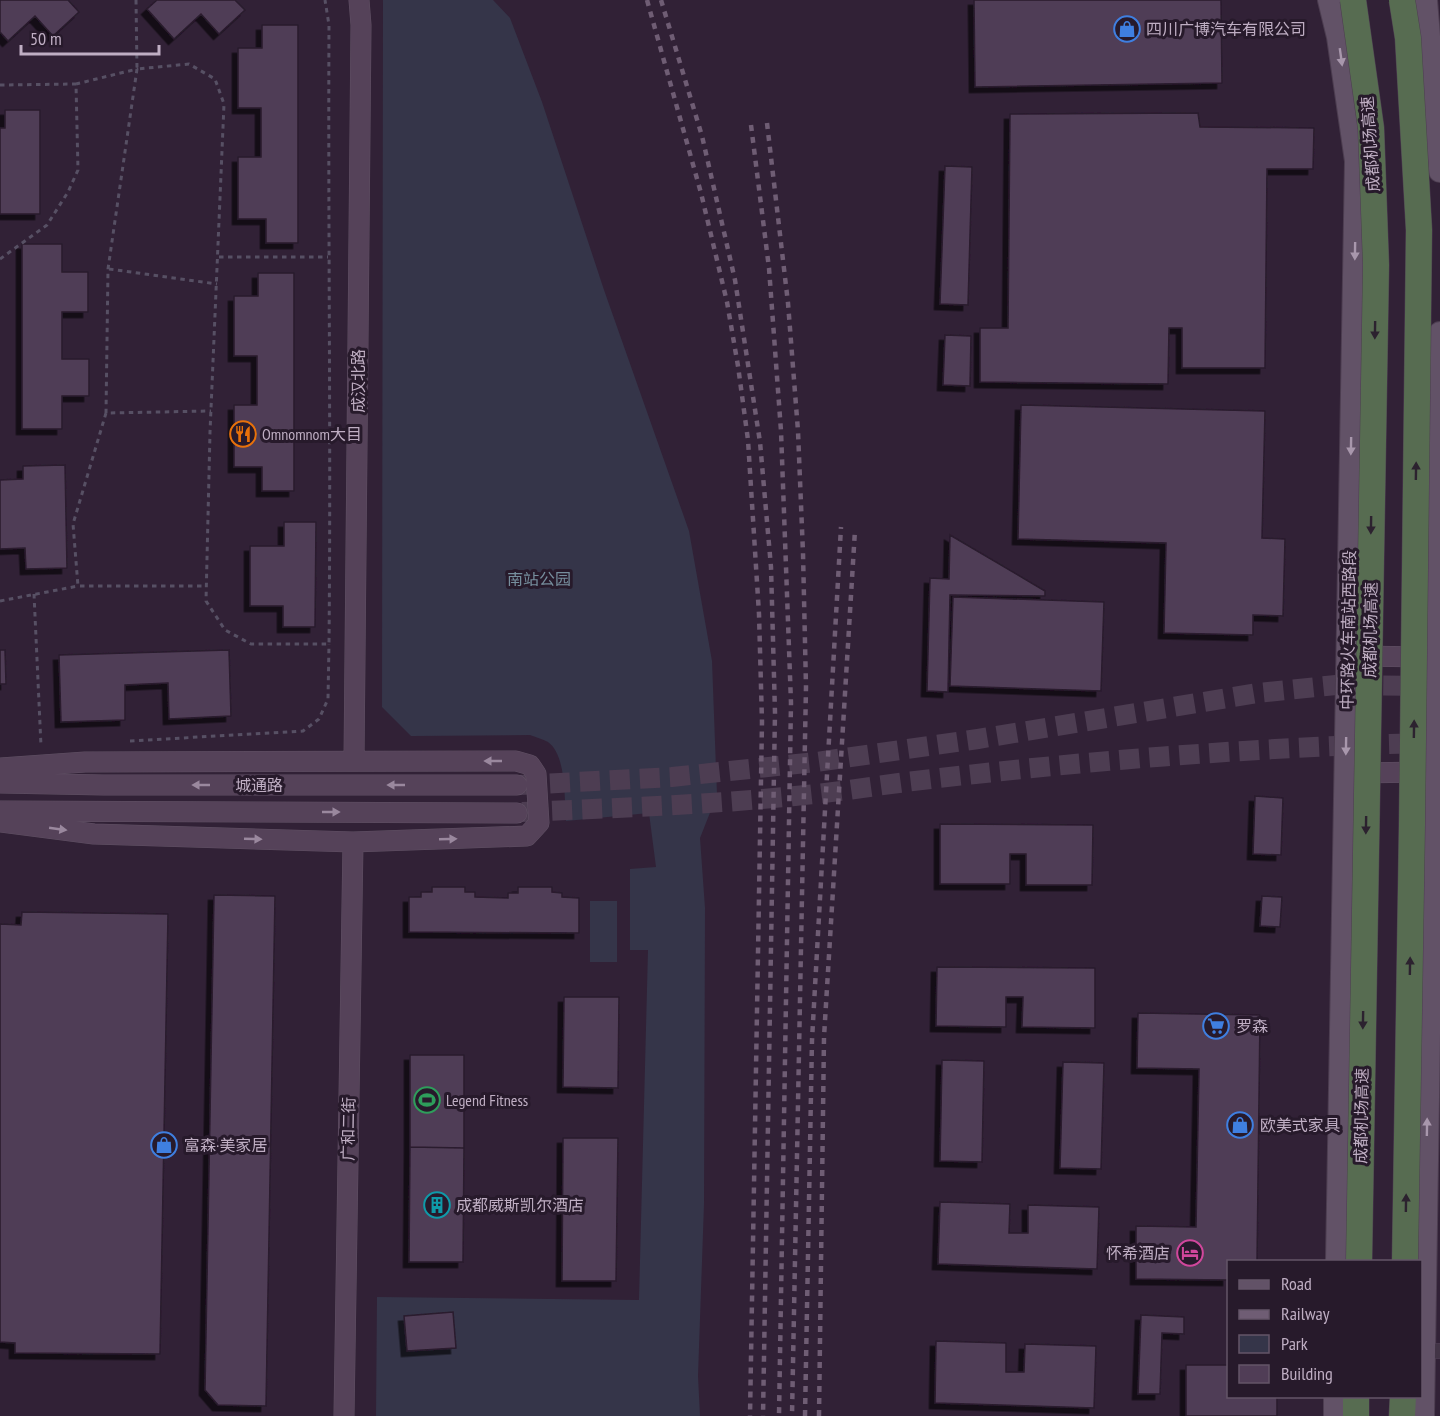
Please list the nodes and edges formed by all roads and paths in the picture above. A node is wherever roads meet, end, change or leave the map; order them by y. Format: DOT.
graph roads {
  1 [pos="136,0"];
  2 [pos="325,0"];
  3 [pos="360,0"];
  4 [pos="1329,0"];
  5 [pos="1353,0"];
  6 [pos="1402,0"];
  7 [pos="1428,5"];
  8 [pos="137,69"];
  9 [pos="76,84"];
  10 [pos="0,85"];
  11 [pos="1440,171"];
  12 [pos="218,256"];
  13 [pos="328,256"];
  14 [pos="0,259"];
  15 [pos="108,269"];
  16 [pos="217,284"];
  17 [pos="1440,333"];
  18 [pos="211,411"];
  19 [pos="106,414"];
  20 [pos="78,586"];
  21 [pos="206,586"];
  22 [pos="34,594"];
  23 [pos="0,601"];
  24 [pos="329,644"];
  25 [pos="1348,656"];
  26 [pos="1438,657"];
  27 [pos="122,742"];
  28 [pos="31,746"];
  29 [pos="354,761"];
  30 [pos="0,768"];
  31 [pos="1436,771"];
  32 [pos="1346,773"];
  33 [pos="0,783"];
  34 [pos="517,785"];
  35 [pos="0,811"];
  36 [pos="517,813"];
  37 [pos="0,822"];
  38 [pos="353,842"];
  39 [pos="1433,1236"];
  40 [pos="1338,1260"];
  41 [pos="1359,1260"];
  42 [pos="1405,1260"];
  43 [pos="1432,1351"];
  44 [pos="1335,1398"];
  45 [pos="1356,1398"];
  46 [pos="1402,1398"];
  47 [pos="344,1416"];
  48 [pos="1335,1416"];
  49 [pos="1356,1416"];
  50 [pos="1402,1416"];
  51 [pos="1423,1416"];
  1 -- 8 [label="path"];
  2 -- 13 [label="path"];
  3 -- 29 [label="street, 成汉北路"];
  4 -- 25 [label="main road, 中环路火车南站西路段, one-way"];
  5 -- 41 [label="highway, 成都机场高速, one-way, bridge"];
  42 -- 6 [label="highway, one-way, bridge"];
  7 -- 11 [label="main road"];
  8 -- 9 [label="path"];
  8 -- 12 [label="path"];
  8 -- 15 [label="path"];
  9 -- 10 [label="path"];
  9 -- 14 [label="path"];
  12 -- 13 [label="path"];
  12 -- 16 [label="path"];
  13 -- 24 [label="path"];
  15 -- 16 [label="path"];
  15 -- 19 [label="path"];
  16 -- 18 [label="path"];
  17 -- 26 [label="main road"];
  18 -- 19 [label="path"];
  18 -- 21 [label="path"];
  19 -- 20 [label="path"];
  20 -- 21 [label="path"];
  20 -- 22 [label="path"];
  21 -- 24 [label="path"];
  22 -- 23 [label="path"];
  22 -- 28 [label="path"];
  24 -- 27 [label="path"];
  25 -- 26 [label="street"];
  25 -- 32 [label="main road, 中环路火车南站西路段, one-way"];
  26 -- 31 [label="main road"];
  29 -- 30 [label="street"];
  38 -- 29 [label="street, one-way"];
  31 -- 32 [label="street"];
  39 -- 31 [label="main road, one-way"];
  32 -- 40 [label="main road, 中环路火车南站西路段"];
  34 -- 33 [label="street, 城通路, one-way"];
  35 -- 36 [label="street, 城通路, one-way"];
  37 -- 38 [label="street, one-way"];
  38 -- 47 [label="street, 广和二街"];
  39 -- 43 [label="main road"];
  43 -- 51 [label="main road"];
  44 -- 48 [label="main road"];
  45 -- 49 [label="highway"];
  46 -- 50 [label="highway"];
}
